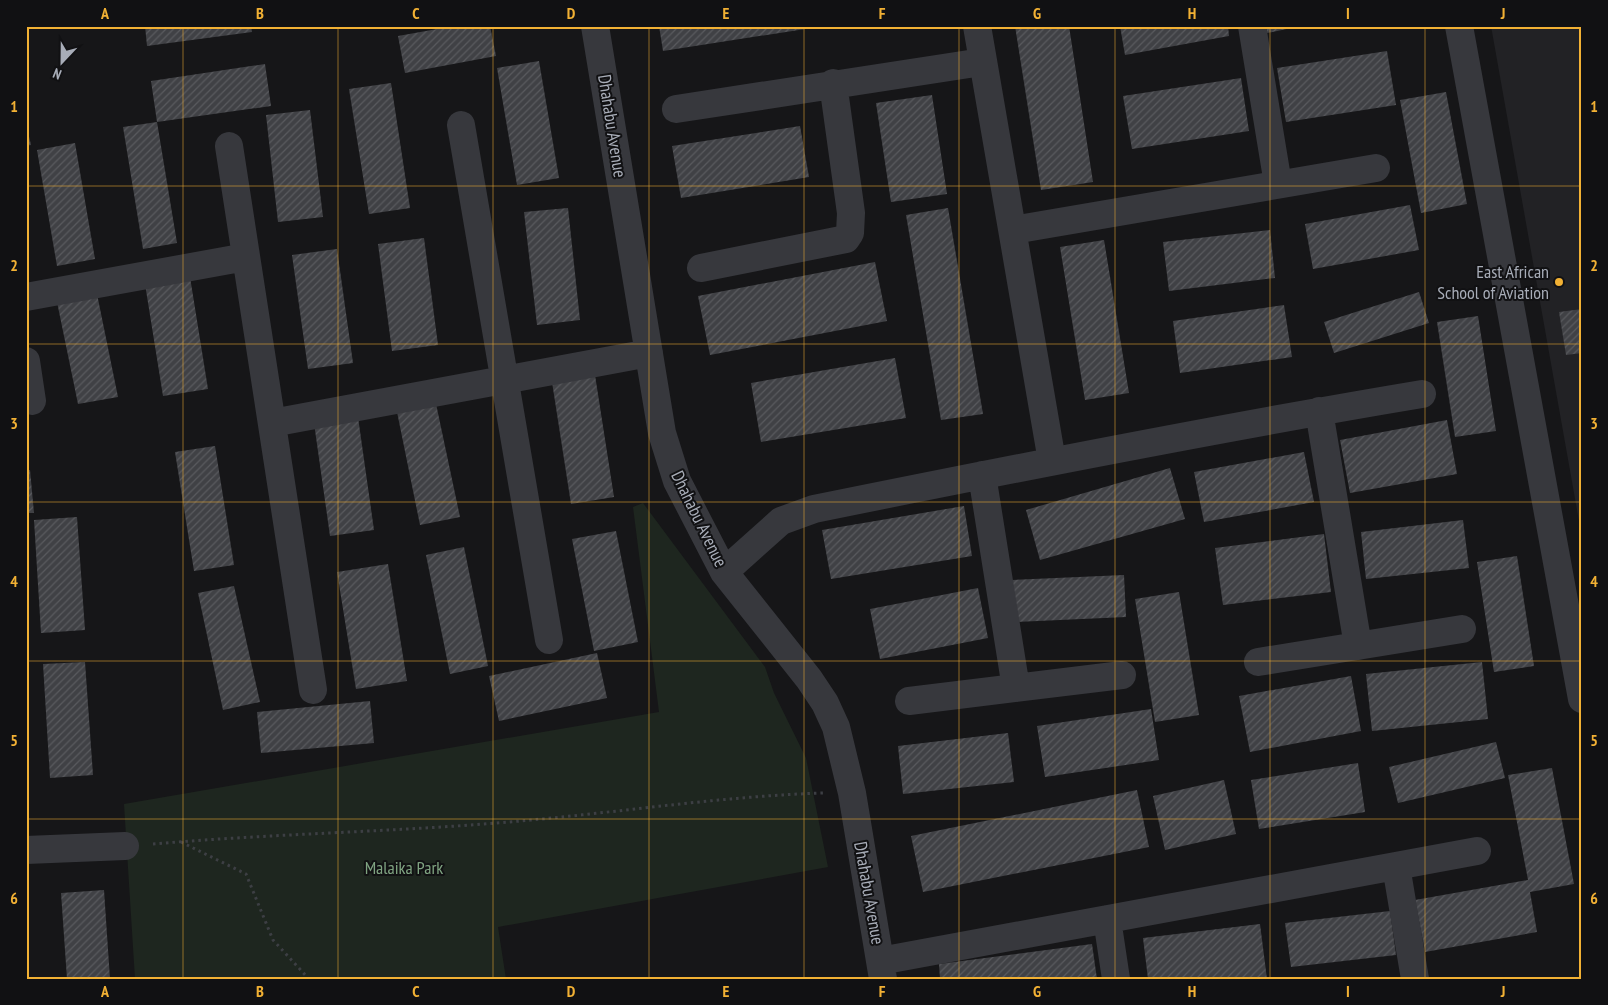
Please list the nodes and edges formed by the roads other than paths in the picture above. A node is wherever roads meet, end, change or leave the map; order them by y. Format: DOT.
graph roads {
  1 [pos="595,26"];
  2 [pos="977,26"];
  3 [pos="1252,26"];
  4 [pos="1459,26"];
  5 [pos="982,62"];
  6 [pos="833,83"];
  7 [pos="676,108"];
  8 [pos="461,125"];
  9 [pos="229,146"];
  10 [pos="1376,168"];
  11 [pos="1278,184"];
  12 [pos="1013,230"];
  13 [pos="246,257"];
  14 [pos="701,268"];
  15 [pos="26,297"];
  16 [pos="649,353"];
  17 [pos="26,362"];
  18 [pos="504,379"];
  19 [pos="1422,394"];
  20 [pos="32,401"];
  21 [pos="1319,411"];
  22 [pos="272,423"];
  23 [pos="1052,461"];
  24 [pos="982,475"];
  25 [pos="724,572"];
  26 [pos="1462,629"];
  27 [pos="549,640"];
  28 [pos="1358,646"];
  29 [pos="1258,662"];
  30 [pos="1122,675"];
  31 [pos="1016,688"];
  32 [pos="313,690"];
  33 [pos="1582,699"];
  34 [pos="909,701"];
  35 [pos="125,846"];
  36 [pos="26,850"];
  37 [pos="1477,851"];
  38 [pos="1396,866"];
  39 [pos="1107,919"];
  40 [pos="881,970"];
  41 [pos="1116,979"];
  42 [pos="1414,979"];
  1 -- 16 [label="street, Dhahabu Avenue"];
  2 -- 5 [label="street"];
  3 -- 11 [label="street"];
  4 -- 33 [label="street"];
  5 -- 6 [label="street"];
  5 -- 12 [label="street"];
  6 -- 7 [label="street"];
  6 -- 14 [label="street"];
  8 -- 18 [label="street"];
  9 -- 13 [label="street"];
  10 -- 11 [label="street"];
  11 -- 12 [label="street"];
  12 -- 23 [label="street"];
  13 -- 15 [label="street"];
  13 -- 22 [label="street"];
  16 -- 18 [label="street"];
  16 -- 25 [label="street, Dhahabu Avenue"];
  17 -- 20 [label="street"];
  18 -- 22 [label="street"];
  18 -- 27 [label="street"];
  19 -- 21 [label="street"];
  21 -- 23 [label="street"];
  21 -- 28 [label="street"];
  22 -- 32 [label="street"];
  23 -- 24 [label="street"];
  24 -- 25 [label="street"];
  24 -- 31 [label="street"];
  25 -- 40 [label="street, Dhahabu Avenue"];
  26 -- 28 [label="street"];
  28 -- 29 [label="street"];
  30 -- 31 [label="street"];
  31 -- 34 [label="street"];
  35 -- 36 [label="street"];
  37 -- 38 [label="street"];
  38 -- 39 [label="street"];
  38 -- 42 [label="street"];
  39 -- 40 [label="street"];
  39 -- 41 [label="street"];
}
